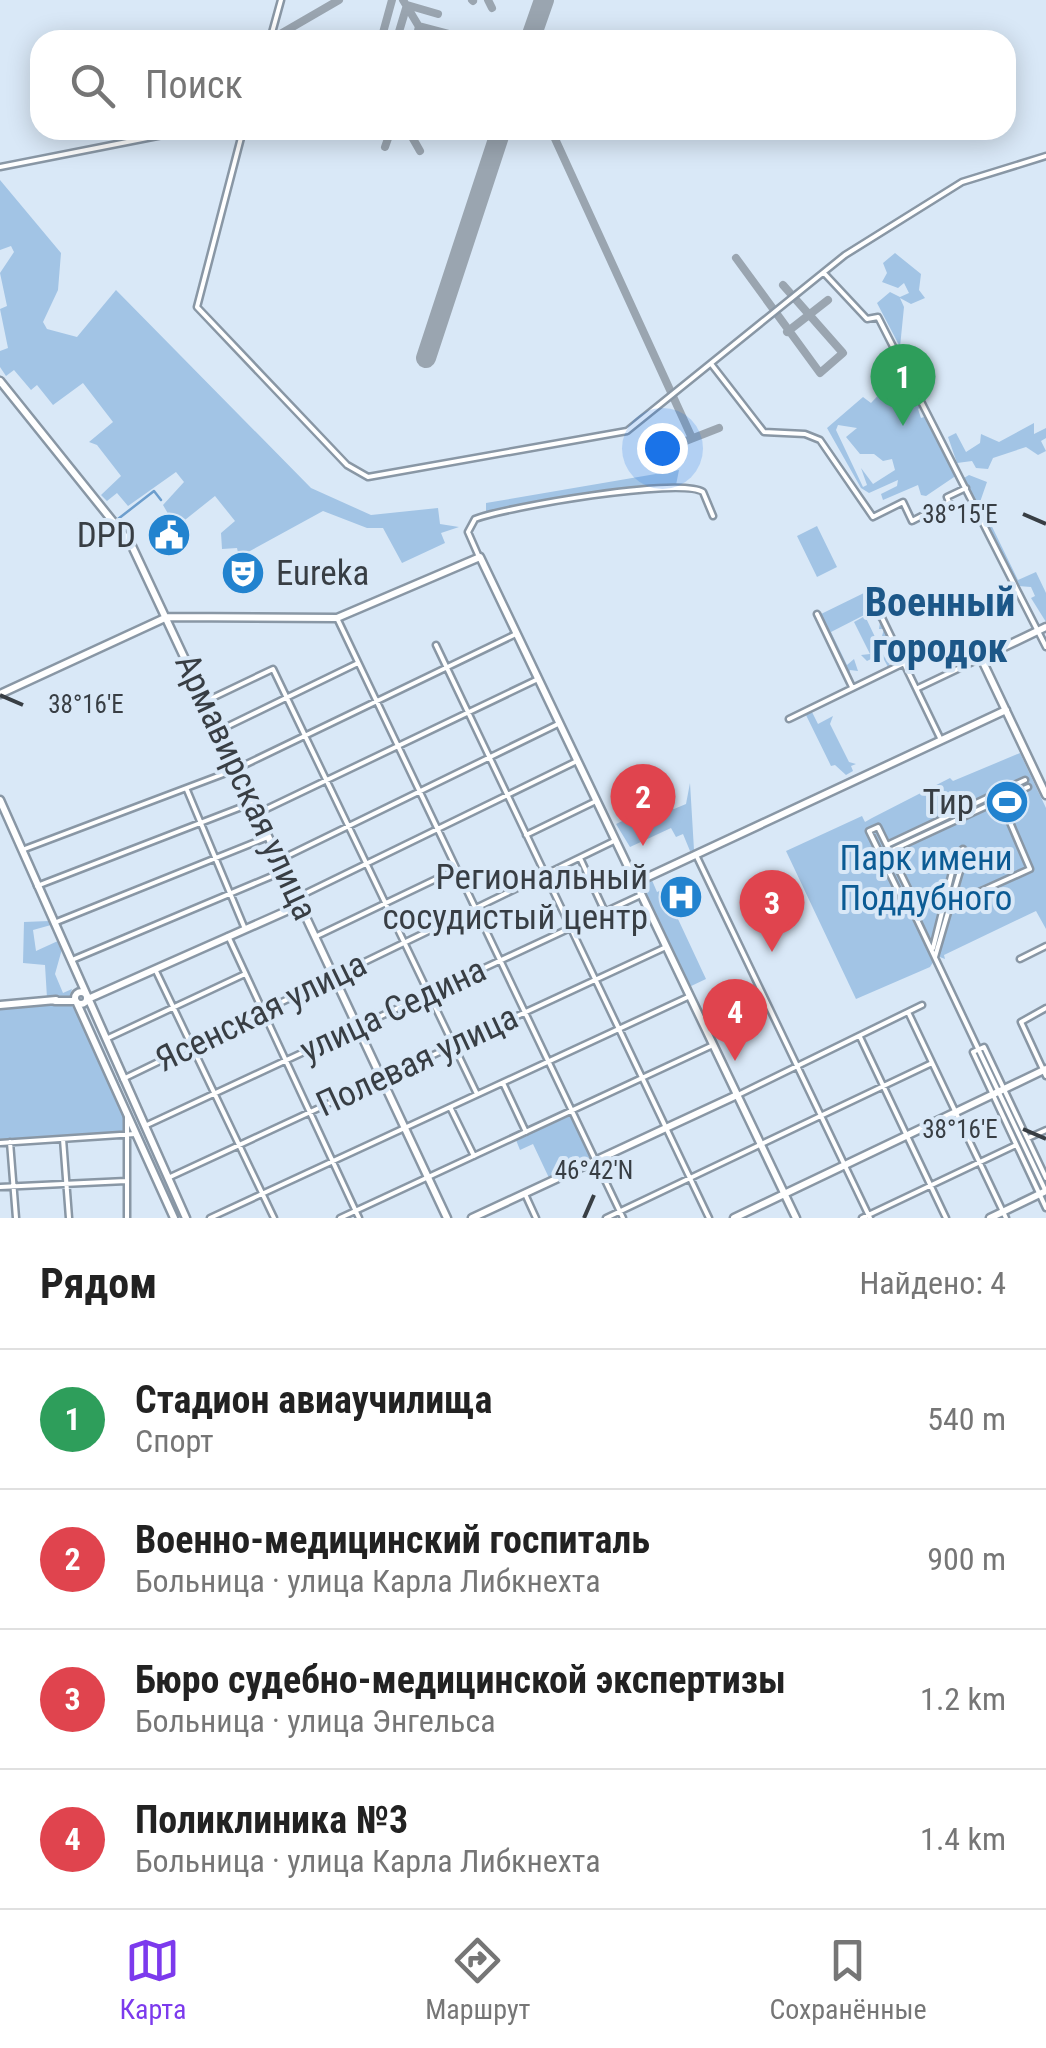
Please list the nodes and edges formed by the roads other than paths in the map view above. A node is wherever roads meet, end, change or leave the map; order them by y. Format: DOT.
graph roads {
  1 [pos="281,0"];
  2 [pos="273,30"];
  3 [pos="137,140"];
  4 [pos="240,140"];
  5 [pos="1046,156"];
  6 [pos="0,167"];
  7 [pos="824,273"];
  8 [pos="712,365"];
  9 [pos="0,381"];
  10 [pos="966,488"];
  11 [pos="713,516"];
  12 [pos="480,557"];
  13 [pos="870,593"];
  14 [pos="817,614"];
  15 [pos="167,617"];
  16 [pos="337,618"];
  17 [pos="1042,629"];
  18 [pos="516,634"];
  19 [pos="436,645"];
  20 [pos="1046,647"];
  21 [pos="982,658"];
  22 [pos="358,663"];
  23 [pos="904,663"];
  24 [pos="447,667"];
  25 [pos="538,679"];
  26 [pos="852,688"];
  27 [pos="916,689"];
  28 [pos="0,694"];
  29 [pos="286,697"];
  30 [pos="206,701"];
  31 [pos="377,701"];
  32 [pos="1006,710"];
  33 [pos="468,712"];
  34 [pos="789,719"];
  35 [pos="560,724"];
  36 [pos="220,730"];
  37 [pos="305,736"];
  38 [pos="941,740"];
  39 [pos="398,746"];
  40 [pos="490,758"];
  41 [pos="577,762"];
  42 [pos="238,769"];
  43 [pos="326,780"];
  44 [pos="1025,780"];
  45 [pos="1028,787"];
  46 [pos="186,789"];
  47 [pos="420,792"];
  48 [pos="1046,795"];
  49 [pos="508,796"];
  50 [pos="1000,799"];
  51 [pos="0,800"];
  52 [pos="596,801"];
  53 [pos="253,802"];
  54 [pos="258,813"];
  55 [pos="200,823"];
  56 [pos="348,826"];
  57 [pos="438,830"];
  58 [pos="526,835"];
  59 [pos="269,837"];
  60 [pos="615,840"];
  61 [pos="888,848"];
  62 [pos="21,851"];
  63 [pos="696,854"];
  64 [pos="215,858"];
  65 [pos="580,858"];
  66 [pos="279,860"];
  67 [pos="367,864"];
  68 [pos="457,869"];
  69 [pos="284,871"];
  70 [pos="545,874"];
  71 [pos="635,883"];
  72 [pos="37,886"];
  73 [pos="230,894"];
  74 [pos="641,895"];
  75 [pos="298,902"];
  76 [pos="386,903"];
  77 [pos="950,905"];
  78 [pos="476,908"];
  79 [pos="909,908"];
  80 [pos="605,912"];
  81 [pos="54,922"];
  82 [pos="570,928"];
  83 [pos="245,929"];
  84 [pos="228,936"];
  85 [pos="315,937"];
  86 [pos="405,943"];
  87 [pos="666,946"];
  88 [pos="1045,949"];
  89 [pos="934,955"];
  90 [pos="1020,959"];
  91 [pos="71,960"];
  92 [pos="500,960"];
  93 [pos="155,969"];
  94 [pos="245,974"];
  95 [pos="78,975"];
  96 [pos="334,977"];
  97 [pos="595,979"];
  98 [pos="429,993"];
  99 [pos="690,996"];
  100 [pos="87,997"];
  101 [pos="76,998"];
  102 [pos="0,1005"];
  103 [pos="922,1006"];
  104 [pos="173,1008"];
  105 [pos="1046,1008"];
  106 [pos="525,1011"];
  107 [pos="263,1012"];
  108 [pos="908,1012"];
  109 [pos="357,1026"];
  110 [pos="618,1029"];
  111 [pos="860,1036"];
  112 [pos="106,1040"];
  113 [pos="453,1044"];
  114 [pos="713,1045"];
  115 [pos="192,1046"];
  116 [pos="978,1050"];
  117 [pos="285,1060"];
  118 [pos="549,1061"];
  119 [pos="932,1063"];
  120 [pos="798,1066"];
  121 [pos="1045,1072"];
  122 [pos="381,1077"];
  123 [pos="642,1078"];
  124 [pos="124,1079"];
  125 [pos="502,1083"];
  126 [pos="883,1086"];
  127 [pos="998,1092"];
  128 [pos="214,1093"];
  129 [pos="478,1094"];
  130 [pos="737,1095"];
  131 [pos="136,1106"];
  132 [pos="450,1107"];
  133 [pos="572,1110"];
  134 [pos="309,1111"];
  135 [pos="126,1112"];
  136 [pos="956,1112"];
  137 [pos="821,1116"];
  138 [pos="144,1126"];
  139 [pos="405,1128"];
  140 [pos="666,1128"];
  141 [pos="1046,1130"];
  142 [pos="526,1132"];
  143 [pos="136,1134"];
  144 [pos="126,1135"];
  145 [pos="907,1135"];
  146 [pos="1027,1138"];
  147 [pos="63,1139"];
  148 [pos="10,1142"];
  149 [pos="0,1143"];
  150 [pos="761,1144"];
  151 [pos="239,1145"];
  152 [pos="1016,1145"];
  153 [pos="474,1156"];
  154 [pos="596,1161"];
  155 [pos="332,1162"];
  156 [pos="979,1162"];
  157 [pos="845,1165"];
  158 [pos="168,1178"];
  159 [pos="428,1178"];
  160 [pos="690,1178"];
  161 [pos="1046,1178"];
  162 [pos="126,1181"];
  163 [pos="66,1184"];
  164 [pos="14,1186"];
  165 [pos="930,1186"];
  166 [pos="0,1187"];
  167 [pos="1044,1192"];
  168 [pos="262,1194"];
  169 [pos="525,1194"];
  170 [pos="784,1194"];
  171 [pos="1046,1208"];
  172 [pos="355,1211"];
  173 [pos="620,1212"];
  174 [pos="1005,1215"];
  175 [pos="870,1216"];
  176 [pos="16,1218"];
  177 [pos="68,1218"];
  178 [pos="127,1218"];
  179 [pos="174,1218"];
  180 [pos="186,1218"];
  181 [pos="210,1218"];
  182 [pos="274,1218"];
  183 [pos="340,1218"];
  184 [pos="358,1218"];
  185 [pos="447,1218"];
  186 [pos="472,1218"];
  187 [pos="536,1218"];
  188 [pos="606,1218"];
  189 [pos="623,1218"];
  190 [pos="709,1218"];
  191 [pos="734,1218"];
  192 [pos="796,1218"];
  193 [pos="862,1218"];
  194 [pos="946,1218"];
  195 [pos="990,1218"];
  1 -- 2 [label="street"];
  3 -- 6 [label="street"];
  4 -- 8 [label="street"];
  5 -- 7 [label="street"];
  7 -- 8 [label="street"];
  7 -- 10 [label="street"];
  8 -- 10 [label="street"];
  9 -- 15 [label="street, Армавирская улица"];
  10 -- 17 [label="street"];
  11 -- 12 [label="street"];
  12 -- 16 [label="street"];
  12 -- 18 [label="street"];
  13 -- 23 [label="street"];
  14 -- 26 [label="street"];
  15 -- 16 [label="street"];
  15 -- 28 [label="street"];
  15 -- 30 [label="street, Армавирская улица"];
  16 -- 22 [label="street"];
  17 -- 20 [label="street"];
  17 -- 21 [label="street"];
  18 -- 24 [label="street"];
  18 -- 25 [label="street"];
  19 -- 24 [label="street"];
  21 -- 27 [label="street"];
  21 -- 32 [label="street"];
  22 -- 29 [label="street"];
  22 -- 31 [label="street"];
  23 -- 26 [label="street"];
  23 -- 27 [label="street"];
  24 -- 31 [label="street"];
  24 -- 33 [label="street"];
  25 -- 33 [label="street"];
  25 -- 35 [label="street"];
  26 -- 34 [label="street"];
  27 -- 38 [label="street"];
  29 -- 30 [label="street"];
  29 -- 36 [label="street"];
  29 -- 37 [label="street"];
  30 -- 36 [label="street, Армавирская улица"];
  31 -- 37 [label="street"];
  31 -- 39 [label="street"];
  32 -- 38 [label="street"];
  32 -- 48 [label="street"];
  33 -- 39 [label="street"];
  33 -- 40 [label="street"];
  35 -- 40 [label="street"];
  35 -- 41 [label="street"];
  36 -- 42 [label="street, Армавирская улица"];
  37 -- 42 [label="street"];
  37 -- 43 [label="street"];
  38 -- 63 [label="street"];
  39 -- 43 [label="street"];
  39 -- 47 [label="street"];
  40 -- 47 [label="street"];
  40 -- 49 [label="street"];
  41 -- 49 [label="street"];
  41 -- 52 [label="street"];
  42 -- 46 [label="street"];
  42 -- 53 [label="street, Армавирская улица"];
  43 -- 54 [label="street"];
  43 -- 56 [label="street"];
  44 -- 61 [label="street"];
  45 -- 50 [label="street"];
  46 -- 55 [label="street"];
  46 -- 62 [label="street"];
  47 -- 56 [label="street"];
  47 -- 57 [label="street"];
  49 -- 57 [label="street"];
  49 -- 58 [label="street"];
  50 -- 61 [label="street"];
  50 -- 77 [label="street"];
  51 -- 62 [label="street"];
  52 -- 58 [label="street"];
  52 -- 60 [label="street"];
  53 -- 54 [label="street, Армавирская улица"];
  53 -- 55 [label="street"];
  54 -- 59 [label="street, Армавирская улица"];
  55 -- 64 [label="street"];
  55 -- 72 [label="street"];
  56 -- 66 [label="street"];
  56 -- 67 [label="street"];
  57 -- 67 [label="street"];
  57 -- 68 [label="street"];
  58 -- 70 [label="street"];
  59 -- 64 [label="street"];
  59 -- 66 [label="street, Армавирская улица"];
  60 -- 65 [label="street, Ясенская улица"];
  60 -- 71 [label="street"];
  61 -- 79 [label="street"];
  61 -- 79 [label="street"];
  62 -- 72 [label="street"];
  63 -- 71 [label="street"];
  63 -- 120 [label="street"];
  64 -- 73 [label="street"];
  64 -- 81 [label="street"];
  65 -- 70 [label="street, Ясенская улица"];
  65 -- 80 [label="street"];
  66 -- 69 [label="street, Армавирская улица"];
  67 -- 75 [label="street"];
  67 -- 76 [label="street"];
  68 -- 76 [label="street"];
  68 -- 78 [label="street"];
  69 -- 73 [label="street"];
  69 -- 75 [label="street, Армавирская улица"];
  70 -- 78 [label="street, Ясенская улица"];
  70 -- 82 [label="street"];
  71 -- 74 [label="street"];
  72 -- 81 [label="street"];
  73 -- 83 [label="street"];
  73 -- 91 [label="street"];
  74 -- 80 [label="street, улица Седина"];
  74 -- 87 [label="street"];
  75 -- 83 [label="street"];
  75 -- 85 [label="street, Армавирская улица"];
  76 -- 85 [label="street"];
  76 -- 86 [label="street"];
  77 -- 89 [label="street"];
  77 -- 89 [label="street"];
  78 -- 86 [label="street, Ясенская улица"];
  78 -- 92 [label="street"];
  79 -- 89 [label="street"];
  80 -- 82 [label="street, улица Седина"];
  81 -- 91 [label="street"];
  82 -- 92 [label="street, улица Седина"];
  82 -- 97 [label="street"];
  83 -- 84 [label="street"];
  84 -- 93 [label="street"];
  84 -- 94 [label="street"];
  85 -- 96 [label="street, Армавирская улица"];
  86 -- 96 [label="street, Ясенская улица"];
  86 -- 98 [label="street"];
  87 -- 97 [label="street, Полевая улица"];
  87 -- 99 [label="street"];
  88 -- 90 [label="street"];
  89 -- 116 [label="street"];
  91 -- 95 [label="street"];
  92 -- 98 [label="street, улица Седина"];
  92 -- 106 [label="street"];
  93 -- 100 [label="street"];
  93 -- 104 [label="street"];
  94 -- 104 [label="street"];
  94 -- 107 [label="street"];
  95 -- 100 [label="street"];
  95 -- 101 [label="street"];
  96 -- 107 [label="street, Ясенская улица"];
  96 -- 109 [label="street, Армавирская улица"];
  97 -- 106 [label="street, Полевая улица"];
  97 -- 110 [label="street"];
  98 -- 109 [label="street, улица Седина"];
  98 -- 113 [label="street"];
  99 -- 110 [label="street"];
  99 -- 114 [label="street"];
  100 -- 101 [label="street"];
  100 -- 112 [label="street"];
  101 -- 102 [label="street"];
  101 -- 135 [label="street"];
  103 -- 108 [label="street"];
  104 -- 112 [label="street"];
  104 -- 115 [label="street"];
  105 -- 121 [label="street"];
  106 -- 113 [label="street, Полевая улица"];
  106 -- 118 [label="street"];
  107 -- 115 [label="street, Ясенская улица"];
  107 -- 117 [label="street"];
  108 -- 111 [label="street"];
  108 -- 119 [label="street"];
  109 -- 117 [label="street, улица Седина"];
  109 -- 122 [label="street, Армавирская улица"];
  110 -- 118 [label="street"];
  110 -- 123 [label="street"];
  111 -- 120 [label="street"];
  111 -- 126 [label="street"];
  112 -- 124 [label="street"];
  113 -- 122 [label="street, Полевая улица"];
  113 -- 129 [label="street"];
  114 -- 123 [label="street"];
  114 -- 130 [label="street"];
  115 -- 124 [label="street, Ясенская улица"];
  115 -- 128 [label="street"];
  116 -- 127 [label="street"];
  116 -- 127 [label="street"];
  117 -- 128 [label="street, улица Седина"];
  117 -- 134 [label="street"];
  118 -- 125 [label="street"];
  118 -- 133 [label="street"];
  119 -- 126 [label="street"];
  119 -- 136 [label="street"];
  120 -- 130 [label="street"];
  120 -- 137 [label="street"];
  121 -- 127 [label="street"];
  122 -- 134 [label="street, Полевая улица"];
  122 -- 139 [label="street, Армавирская улица"];
  123 -- 133 [label="street"];
  123 -- 140 [label="street"];
  124 -- 131 [label="street"];
  125 -- 129 [label="street"];
  125 -- 142 [label="street"];
  126 -- 137 [label="street"];
  126 -- 145 [label="street"];
  127 -- 136 [label="street"];
  127 -- 146 [label="street"];
  127 -- 152 [label="street"];
  127 -- 167 [label="street"];
  128 -- 138 [label="street, улица Седина"];
  128 -- 151 [label="street"];
  129 -- 132 [label="street"];
  130 -- 140 [label="street"];
  130 -- 150 [label="street"];
  131 -- 135 [label="street"];
  131 -- 138 [label="street"];
  132 -- 139 [label="street"];
  132 -- 153 [label="street"];
  133 -- 142 [label="street"];
  133 -- 154 [label="street"];
  134 -- 151 [label="street, Полевая улица"];
  134 -- 155 [label="street"];
  135 -- 143 [label="street"];
  135 -- 144 [label="street"];
  136 -- 145 [label="street"];
  136 -- 156 [label="street"];
  137 -- 150 [label="street"];
  137 -- 157 [label="street"];
  138 -- 158 [label="street"];
  139 -- 155 [label="street"];
  139 -- 159 [label="street, Армавирская улица"];
  140 -- 154 [label="street"];
  140 -- 160 [label="street"];
  141 -- 146 [label="street"];
  142 -- 153 [label="street"];
  143 -- 144 [label="street"];
  143 -- 179 [label="street"];
  144 -- 147 [label="street"];
  144 -- 162 [label="street"];
  145 -- 157 [label="street"];
  145 -- 165 [label="street"];
  146 -- 161 [label="street"];
  147 -- 148 [label="street"];
  147 -- 163 [label="street"];
  148 -- 149 [label="street"];
  148 -- 164 [label="street"];
  150 -- 160 [label="street"];
  150 -- 170 [label="street"];
  151 -- 158 [label="street, Полевая улица"];
  151 -- 168 [label="street"];
  152 -- 156 [label="street"];
  152 -- 167 [label="street"];
  153 -- 159 [label="street"];
  154 -- 169 [label="street"];
  154 -- 173 [label="street"];
  155 -- 168 [label="street"];
  155 -- 172 [label="street"];
  156 -- 165 [label="street"];
  156 -- 174 [label="street"];
  157 -- 170 [label="street"];
  157 -- 175 [label="street"];
  158 -- 180 [label="street"];
  159 -- 172 [label="street"];
  159 -- 185 [label="street, Армавирская улица"];
  160 -- 173 [label="street"];
  160 -- 190 [label="street"];
  162 -- 163 [label="street"];
  162 -- 178 [label="street"];
  163 -- 164 [label="street"];
  163 -- 177 [label="street"];
  164 -- 166 [label="street"];
  164 -- 176 [label="street"];
  165 -- 175 [label="street"];
  165 -- 194 [label="street"];
  167 -- 171 [label="street"];
  167 -- 174 [label="street"];
  168 -- 181 [label="street"];
  168 -- 182 [label="street"];
  169 -- 186 [label="street"];
  169 -- 187 [label="street"];
  170 -- 191 [label="street"];
  170 -- 192 [label="street"];
  172 -- 183 [label="street"];
  172 -- 184 [label="street"];
  173 -- 188 [label="street"];
  173 -- 189 [label="street"];
  174 -- 195 [label="street"];
  175 -- 193 [label="street"];
}
